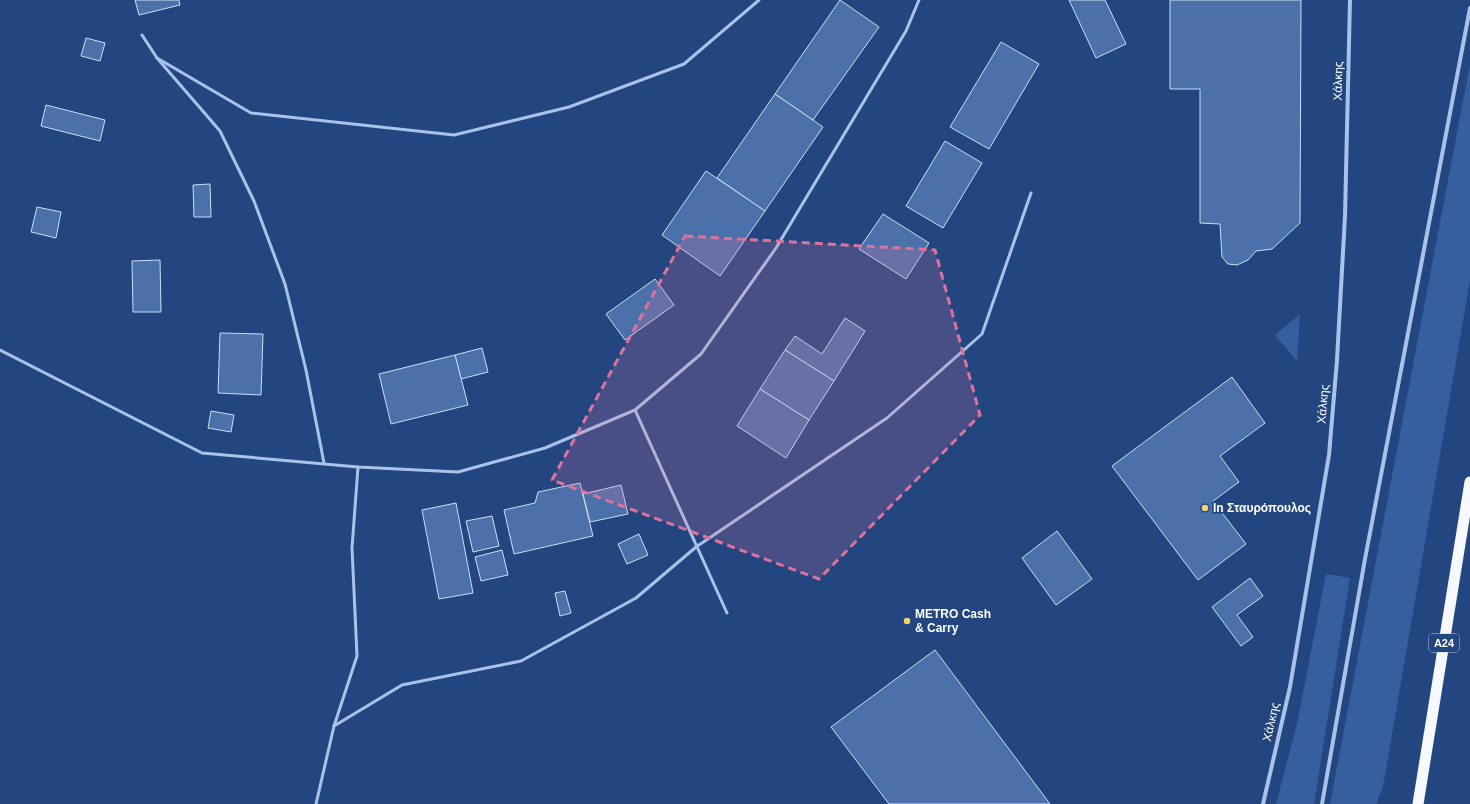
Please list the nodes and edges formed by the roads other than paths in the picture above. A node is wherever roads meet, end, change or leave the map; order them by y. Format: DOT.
graph roads {
  1 [pos="758,0"];
  2 [pos="918,0"];
  3 [pos="1350,0"];
  4 [pos="1470,8"];
  5 [pos="142,35"];
  6 [pos="157,58"];
  7 [pos="1031,193"];
  8 [pos="0,350"];
  9 [pos="635,410"];
  10 [pos="324,463"];
  11 [pos="358,467"];
  12 [pos="1470,482"];
  13 [pos="696,547"];
  14 [pos="727,613"];
  15 [pos="334,726"];
  16 [pos="316,804"];
  17 [pos="1263,804"];
  18 [pos="1322,804"];
  19 [pos="1418,804"];
  1 -- 6 [label="lane"];
  2 -- 9 [label="lane"];
  3 -- 17 [label="street, Χάλκης"];
  4 -- 18 [label="street"];
  5 -- 6 [label="lane"];
  6 -- 10 [label="lane"];
  7 -- 13 [label="lane"];
  8 -- 10 [label="lane"];
  9 -- 11 [label="lane"];
  9 -- 13 [label="lane"];
  10 -- 11 [label="lane"];
  11 -- 15 [label="lane"];
  12 -- 19 [label="highway, Α24"];
  13 -- 14 [label="lane"];
  13 -- 15 [label="lane"];
  15 -- 16 [label="lane"];
}
